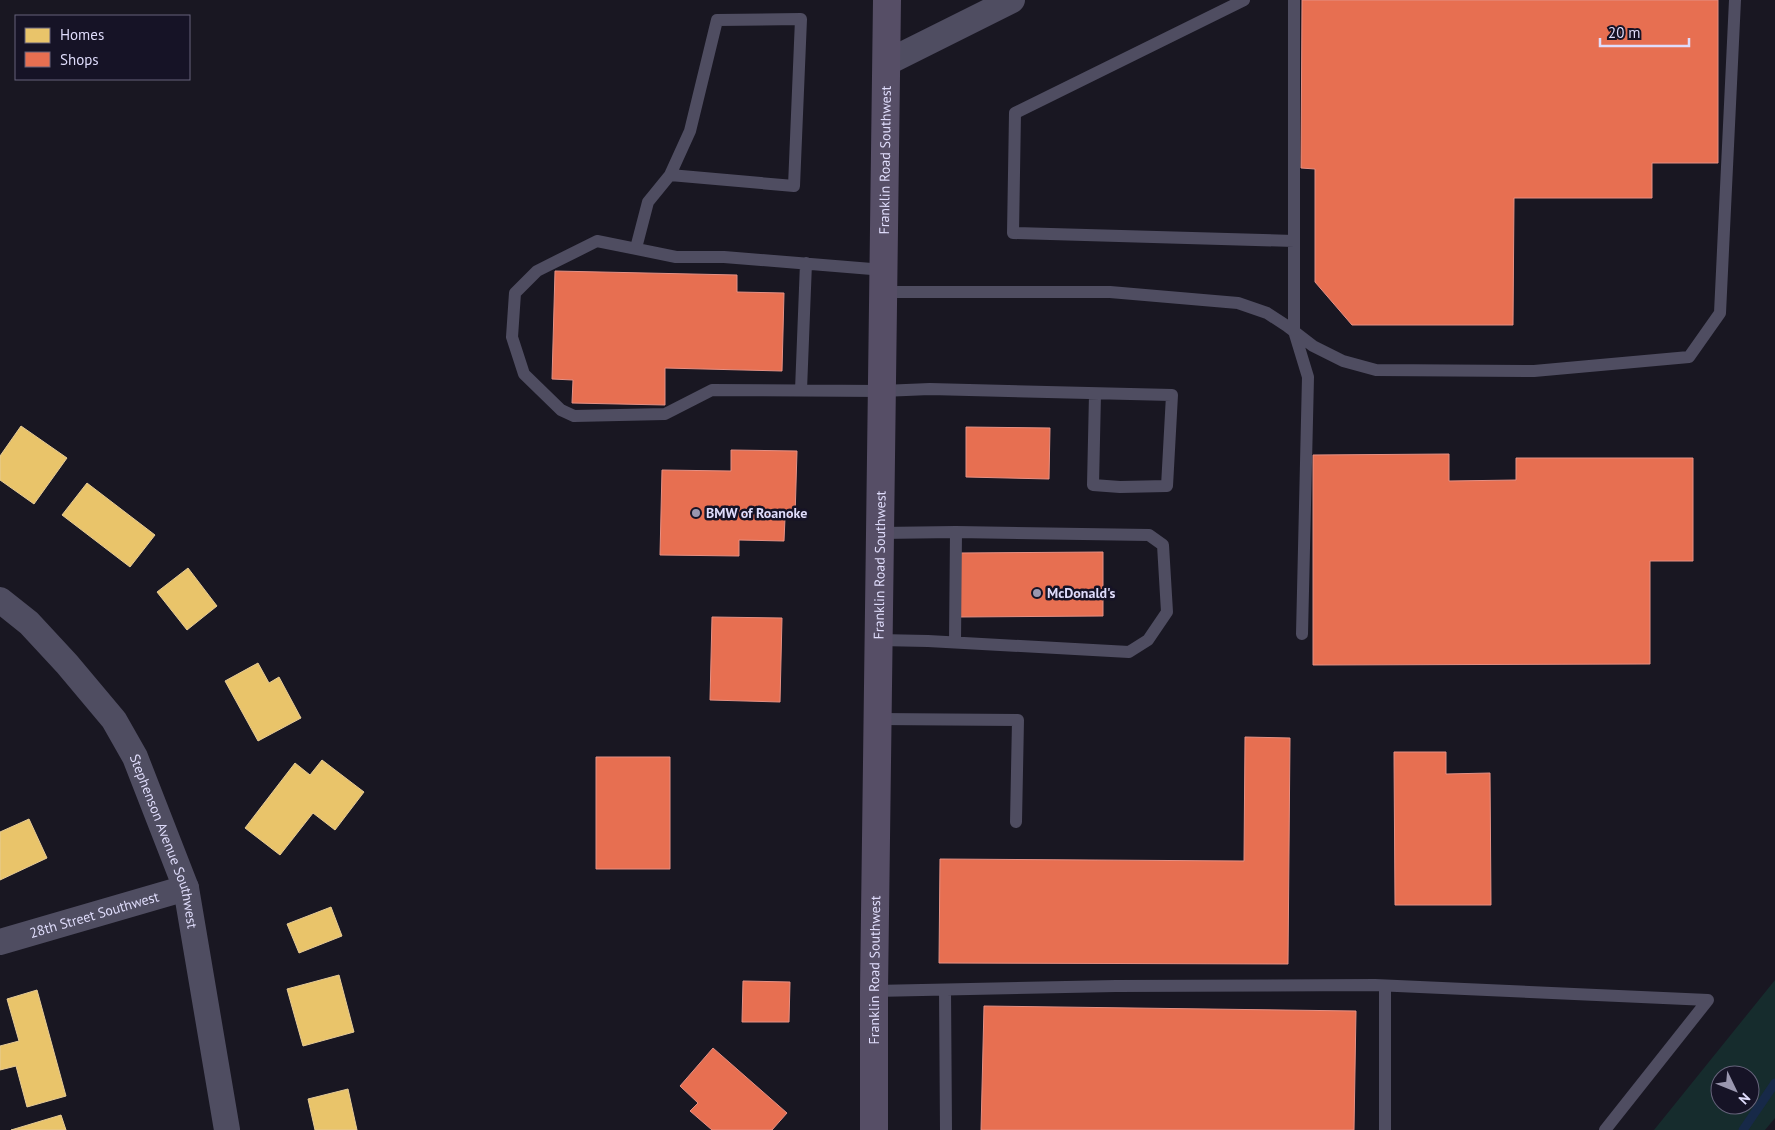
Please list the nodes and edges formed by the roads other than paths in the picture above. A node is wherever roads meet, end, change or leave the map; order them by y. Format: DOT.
graph roads {
  1 [pos="887,0"];
  2 [pos="1012,0"];
  3 [pos="1244,0"];
  4 [pos="1294,0"];
  5 [pos="1736,0"];
  6 [pos="886,63"];
  7 [pos="670,175"];
  8 [pos="1294,241"];
  9 [pos="636,248"];
  10 [pos="806,264"];
  11 [pos="884,281"];
  12 [pos="1294,331"];
  13 [pos="801,390"];
  14 [pos="882,391"];
  15 [pos="1095,394"];
  16 [pos="956,532"];
  17 [pos="880,533"];
  18 [pos="0,600"];
  19 [pos="1302,634"];
  20 [pos="879,640"];
  21 [pos="955,642"];
  22 [pos="878,719"];
  23 [pos="1016,822"];
  24 [pos="186,888"];
  25 [pos="0,942"];
  26 [pos="1384,986"];
  27 [pos="945,990"];
  28 [pos="874,991"];
  29 [pos="227,1130"];
  30 [pos="874,1130"];
  31 [pos="946,1130"];
  32 [pos="1385,1130"];
  33 [pos="1605,1130"];
  1 -- 6 [label="main road, Franklin Road Southwest"];
  2 -- 6 [label="street"];
  3 -- 8 [label="lane"];
  4 -- 8 [label="lane"];
  5 -- 12 [label="lane"];
  6 -- 11 [label="main road, Franklin Road Southwest"];
  7 -- 7 [label="lane"];
  7 -- 9 [label="lane"];
  8 -- 12 [label="lane"];
  9 -- 10 [label="lane"];
  9 -- 13 [label="lane"];
  10 -- 11 [label="lane"];
  10 -- 13 [label="lane"];
  11 -- 12 [label="lane"];
  11 -- 14 [label="main road, Franklin Road Southwest"];
  12 -- 19 [label="lane"];
  13 -- 14 [label="lane"];
  14 -- 15 [label="lane"];
  14 -- 17 [label="main road, Franklin Road Southwest"];
  15 -- 15 [label="lane"];
  16 -- 17 [label="lane"];
  16 -- 21 [label="lane"];
  16 -- 21 [label="lane"];
  17 -- 20 [label="main road, Franklin Road Southwest"];
  18 -- 24 [label="street, Stephenson Avenue Southwest"];
  20 -- 21 [label="lane"];
  20 -- 22 [label="main road, Franklin Road Southwest"];
  22 -- 23 [label="lane"];
  22 -- 28 [label="main road, Franklin Road Southwest"];
  24 -- 25 [label="street, 28th Street Southwest"];
  24 -- 29 [label="street, Stephenson Avenue Southwest"];
  26 -- 27 [label="lane"];
  26 -- 32 [label="lane"];
  26 -- 33 [label="lane"];
  27 -- 28 [label="lane"];
  27 -- 31 [label="lane"];
  28 -- 30 [label="main road, Franklin Road Southwest"];
}
